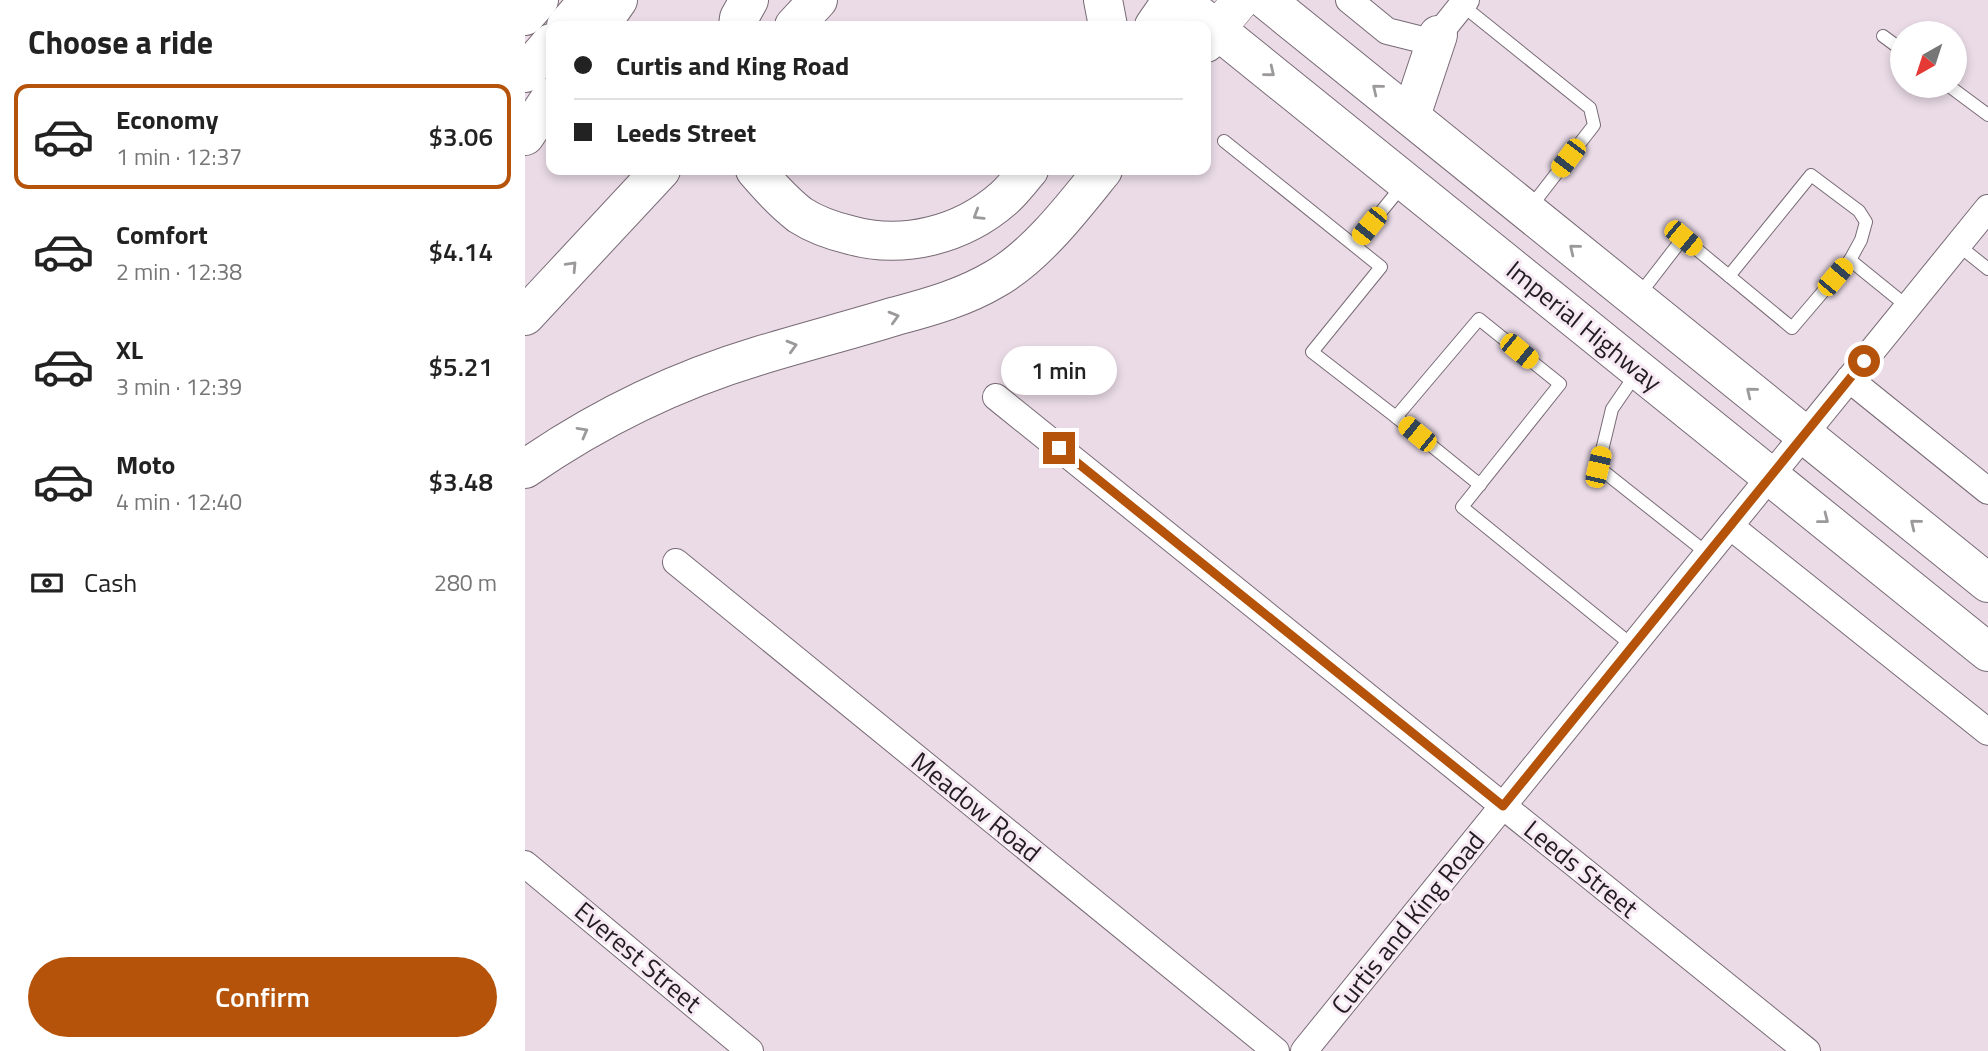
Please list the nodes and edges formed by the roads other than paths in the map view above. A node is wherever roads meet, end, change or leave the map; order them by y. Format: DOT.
graph roads {
  1 [pos="539,0"];
  2 [pos="589,0"];
  3 [pos="618,0"];
  4 [pos="749,0"];
  5 [pos="818,0"];
  6 [pos="1103,0"];
  7 [pos="1172,0"];
  8 [pos="1180,0"];
  9 [pos="1241,0"];
  10 [pos="1266,0"];
  11 [pos="1349,0"];
  12 [pos="1464,2"];
  13 [pos="525,16"];
  14 [pos="570,21"];
  15 [pos="603,21"];
  16 [pos="739,21"];
  17 [pos="799,21"];
  18 [pos="1107,21"];
  19 [pos="1157,21"];
  20 [pos="1199,21"];
  21 [pos="1438,35"];
  22 [pos="1212,36"];
  23 [pos="1883,36"];
  24 [pos="1890,41"];
  25 [pos="546,49"];
  26 [pos="525,73"];
  27 [pos="1965,98"];
  28 [pos="546,104"];
  29 [pos="1411,116"];
  30 [pos="1988,116"];
  31 [pos="525,136"];
  32 [pos="1224,141"];
  33 [pos="759,175"];
  34 [pos="1025,175"];
  35 [pos="1099,175"];
  36 [pos="653,178"];
  37 [pos="1406,181"];
  38 [pos="1988,208"];
  39 [pos="1528,211"];
  40 [pos="1354,245"];
  41 [pos="1958,245"];
  42 [pos="1850,260"];
  43 [pos="1988,269"];
  44 [pos="1729,276"];
  45 [pos="1636,298"];
  46 [pos="1908,307"];
  47 [pos="525,316"];
  48 [pos="1639,371"];
  49 [pos="1849,379"];
  50 [pos="996,397"];
  51 [pos="1396,417"];
  52 [pos="1804,435"];
  53 [pos="525,469"];
  54 [pos="1770,477"];
  55 [pos="1480,485"];
  56 [pos="1988,491"];
  57 [pos="1730,526"];
  58 [pos="1708,554"];
  59 [pos="676,562"];
  60 [pos="1988,583"];
  61 [pos="1633,646"];
  62 [pos="1988,652"];
  63 [pos="1988,732"];
  64 [pos="1503,806"];
  65 [pos="525,864"];
  66 [pos="750,1051"];
  67 [pos="1276,1051"];
  68 [pos="1304,1051"];
  69 [pos="1807,1051"];
  1 -- 13 [label="main road"];
  2 -- 14 [label="main road"];
  3 -- 15 [label="main road"];
  4 -- 16 [label="main road"];
  5 -- 17 [label="main road"];
  6 -- 18 [label="main road"];
  7 -- 19 [label="main road"];
  8 -- 20 [label="main road, Imperial Highway"];
  9 -- 22 [label="street"];
  29 -- 10 [label="main road, Imperial Highway, one-way"];
  11 -- 21 [label="street"];
  12 -- 21 [label="street"];
  12 -- 39 [label="lane"];
  21 -- 29 [label="main road"];
  22 -- 37 [label="main road, Imperial Highway, one-way"];
  23 -- 24 [label="lane"];
  25 -- 26 [label="main road"];
  27 -- 30 [label="lane"];
  28 -- 31 [label="main road"];
  29 -- 39 [label="main road, Imperial Highway"];
  32 -- 40 [label="lane"];
  34 -- 33 [label="main road, one-way"];
  53 -- 35 [label="main road, one-way"];
  47 -- 36 [label="main road, one-way"];
  37 -- 40 [label="lane"];
  37 -- 48 [label="main road, Imperial Highway"];
  38 -- 41 [label="street, Curtis and King Road"];
  45 -- 39 [label="main road, Imperial Highway, one-way"];
  40 -- 51 [label="lane"];
  41 -- 43 [label="lane"];
  41 -- 46 [label="street, Curtis and King Road"];
  42 -- 44 [label="lane"];
  42 -- 44 [label="lane"];
  42 -- 46 [label="lane"];
  44 -- 45 [label="lane"];
  52 -- 45 [label="main road, Imperial Highway, one-way"];
  46 -- 49 [label="street, Curtis and King Road"];
  48 -- 54 [label="main road, Imperial Highway"];
  48 -- 58 [label="lane"];
  49 -- 52 [label="street, Curtis and King Road"];
  49 -- 56 [label="street"];
  50 -- 64 [label="street, Leeds Street"];
  51 -- 55 [label="lane"];
  51 -- 55 [label="lane"];
  52 -- 54 [label="street, Curtis and King Road"];
  60 -- 52 [label="main road, Imperial Highway, one-way"];
  54 -- 57 [label="street, Curtis and King Road"];
  54 -- 62 [label="main road, Imperial Highway, one-way"];
  55 -- 61 [label="lane"];
  57 -- 58 [label="street, Curtis and King Road"];
  57 -- 63 [label="street"];
  58 -- 61 [label="street, Curtis and King Road"];
  59 -- 67 [label="street, Meadow Road"];
  61 -- 64 [label="street, Curtis and King Road"];
  64 -- 68 [label="street, Curtis and King Road"];
  64 -- 69 [label="street, Leeds Street"];
  65 -- 66 [label="street, Everest Street"];
}
